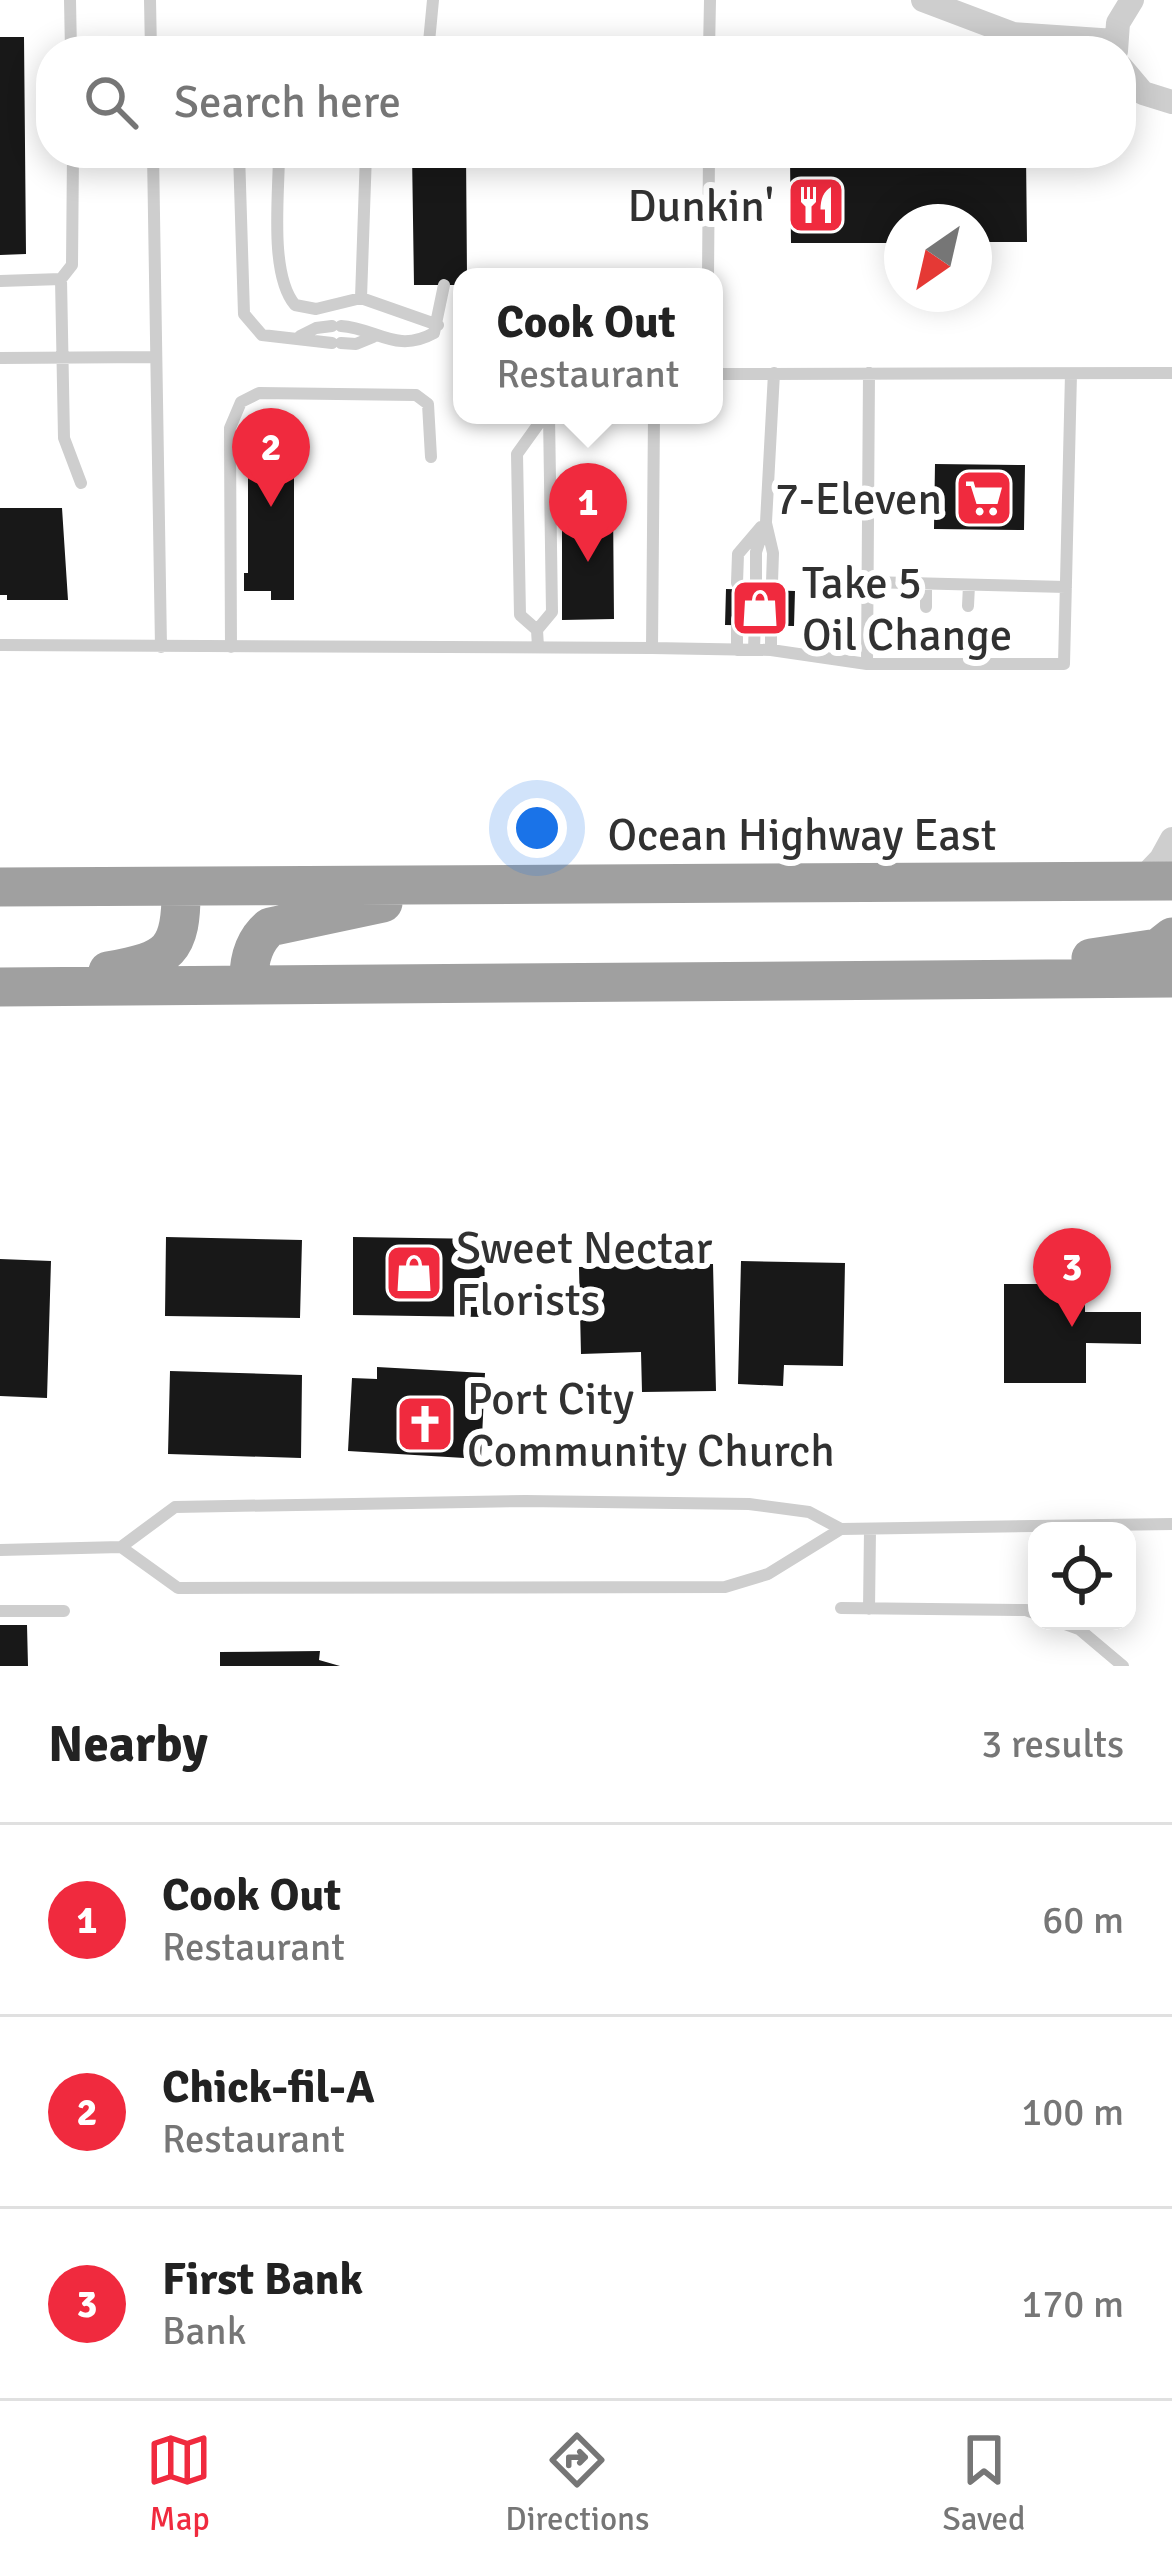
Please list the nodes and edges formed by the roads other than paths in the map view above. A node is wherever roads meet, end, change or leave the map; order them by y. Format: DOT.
graph roads {
  1 [pos="70,0"];
  2 [pos="150,0"];
  3 [pos="433,0"];
  4 [pos="710,0"];
  5 [pos="923,0"];
  6 [pos="1132,0"];
  7 [pos="71,36"];
  8 [pos="151,36"];
  9 [pos="432,36"];
  10 [pos="710,36"];
  11 [pos="1030,36"];
  12 [pos="1117,36"];
  13 [pos="1136,85"];
  14 [pos="1172,102"];
  15 [pos="73,168"];
  16 [pos="153,168"];
  17 [pos="239,168"];
  18 [pos="280,168"];
  19 [pos="365,168"];
  20 [pos="709,168"];
  21 [pos="708,268"];
  22 [pos="61,279"];
  23 [pos="0,280"];
  24 [pos="444,285"];
  25 [pos="361,298"];
  26 [pos="438,325"];
  27 [pos="299,337"];
  28 [pos="373,337"];
  29 [pos="156,357"];
  30 [pos="0,358"];
  31 [pos="64,358"];
  32 [pos="869,373"];
  33 [pos="1172,373"];
  34 [pos="723,374"];
  35 [pos="774,374"];
  36 [pos="1071,374"];
  37 [pos="540,424"];
  38 [pos="547,424"];
  39 [pos="654,424"];
  40 [pos="431,457"];
  41 [pos="81,483"];
  42 [pos="766,522"];
  43 [pos="756,582"];
  44 [pos="772,582"];
  45 [pos="868,582"];
  46 [pos="737,583"];
  47 [pos="926,584"];
  48 [pos="969,585"];
  49 [pos="1015,586"];
  50 [pos="1066,587"];
  51 [pos="968,606"];
  52 [pos="1016,606"];
  53 [pos="926,608"];
  54 [pos="771,616"];
  55 [pos="755,618"];
  56 [pos="737,619"];
  57 [pos="537,630"];
  58 [pos="0,645"];
  59 [pos="161,647"];
  60 [pos="232,647"];
  61 [pos="538,647"];
  62 [pos="926,647"];
  63 [pos="652,648"];
  64 [pos="967,649"];
  65 [pos="737,650"];
  66 [pos="754,650"];
  67 [pos="771,650"];
  68 [pos="867,664"];
  69 [pos="926,664"];
  70 [pos="966,664"];
  71 [pos="1172,838"];
  72 [pos="1156,881"];
  73 [pos="489,884"];
  74 [pos="0,886"];
  75 [pos="181,887"];
  76 [pos="1172,937"];
  77 [pos="1172,978"];
  78 [pos="907,980"];
  79 [pos="249,985"];
  80 [pos="10,987"];
  81 [pos="1172,1524"];
  82 [pos="842,1528"];
  83 [pos="870,1530"];
  84 [pos="121,1547"];
  85 [pos="0,1550"];
  86 [pos="842,1608"];
  87 [pos="869,1609"];
  88 [pos="0,1611"];
  89 [pos="64,1611"];
  90 [pos="1028,1611"];
  91 [pos="1080,1630"];
  92 [pos="1123,1666"];
  1 -- 7 [label="lane"];
  2 -- 8 [label="lane"];
  3 -- 9 [label="lane"];
  4 -- 10 [label="lane"];
  5 -- 11 [label="street"];
  6 -- 12 [label="street"];
  13 -- 14 [label="street"];
  15 -- 22 [label="lane"];
  16 -- 29 [label="lane"];
  17 -- 27 [label="lane"];
  18 -- 25 [label="lane"];
  19 -- 25 [label="lane"];
  20 -- 21 [label="lane"];
  22 -- 23 [label="lane"];
  22 -- 31 [label="lane"];
  24 -- 26 [label="lane"];
  25 -- 26 [label="lane"];
  26 -- 28 [label="lane"];
  27 -- 28 [label="lane"];
  27 -- 28 [label="lane"];
  29 -- 31 [label="lane"];
  29 -- 59 [label="lane"];
  30 -- 31 [label="lane"];
  31 -- 41 [label="lane"];
  32 -- 35 [label="lane"];
  32 -- 36 [label="lane"];
  32 -- 45 [label="lane"];
  33 -- 36 [label="lane"];
  34 -- 35 [label="lane"];
  35 -- 42 [label="lane"];
  36 -- 50 [label="lane"];
  37 -- 57 [label="lane"];
  38 -- 57 [label="lane"];
  39 -- 63 [label="lane"];
  40 -- 60 [label="lane"];
  42 -- 43 [label="lane"];
  42 -- 44 [label="lane"];
  42 -- 46 [label="lane"];
  45 -- 47 [label="lane"];
  45 -- 68 [label="lane"];
  47 -- 48 [label="lane"];
  47 -- 53 [label="lane"];
  48 -- 49 [label="lane"];
  48 -- 51 [label="lane"];
  49 -- 50 [label="lane"];
  49 -- 52 [label="lane"];
  50 -- 70 [label="lane"];
  54 -- 67 [label="lane"];
  55 -- 66 [label="lane"];
  56 -- 65 [label="lane"];
  57 -- 61 [label="lane"];
  58 -- 59 [label="lane"];
  59 -- 60 [label="lane"];
  60 -- 61 [label="lane"];
  61 -- 63 [label="lane"];
  62 -- 69 [label="lane"];
  63 -- 65 [label="lane"];
  64 -- 70 [label="lane"];
  65 -- 66 [label="lane"];
  66 -- 67 [label="lane"];
  67 -- 68 [label="lane"];
  68 -- 69 [label="lane"];
  69 -- 70 [label="lane"];
  71 -- 72 [label="street"];
  72 -- 73 [label="highway, Ocean Highway East"];
  73 -- 75 [label="highway, Ocean Highway East"];
  73 -- 79 [label="highway"];
  74 -- 75 [label="highway, Ocean Highway East"];
  75 -- 80 [label="highway"];
  76 -- 78 [label="highway"];
  77 -- 78 [label="highway"];
  78 -- 79 [label="highway"];
  79 -- 80 [label="highway"];
  81 -- 83 [label="lane"];
  82 -- 83 [label="lane"];
  82 -- 84 [label="lane"];
  82 -- 84 [label="lane"];
  83 -- 87 [label="lane"];
  84 -- 85 [label="lane"];
  86 -- 87 [label="lane"];
  87 -- 90 [label="lane"];
  88 -- 89 [label="lane"];
  91 -- 92 [label="lane"];
}
